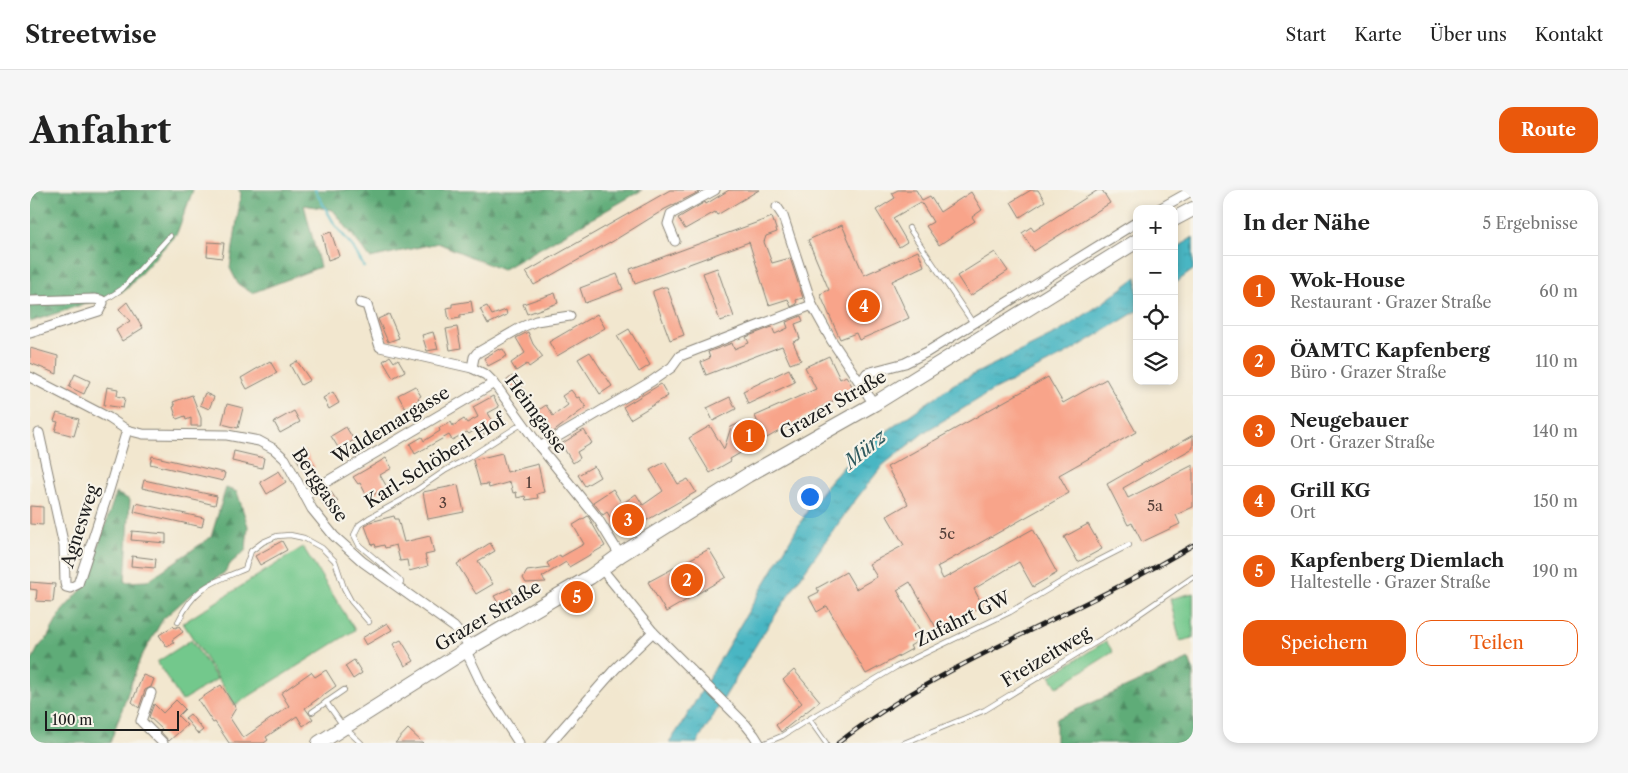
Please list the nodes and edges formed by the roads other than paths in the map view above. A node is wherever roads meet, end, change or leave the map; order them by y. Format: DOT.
graph roads {
  1 [pos="714,190"];
  2 [pos="1193,190"];
  3 [pos="1166,205"];
  4 [pos="777,207"];
  5 [pos="1193,209"];
  6 [pos="1178,217"];
  7 [pos="1133,224"];
  8 [pos="909,228"];
  9 [pos="170,236"];
  10 [pos="675,241"];
  11 [pos="1133,243"];
  12 [pos="30,301"];
  13 [pos="102,302"];
  14 [pos="360,303"];
  15 [pos="812,305"];
  16 [pos="570,316"];
  17 [pos="973,323"];
  18 [pos="30,333"];
  19 [pos="472,368"];
  20 [pos="30,376"];
  21 [pos="860,382"];
  22 [pos="494,383"];
  23 [pos="874,404"];
  24 [pos="523,423"];
  25 [pos="127,430"];
  26 [pos="39,433"];
  27 [pos="540,447"];
  28 [pos="304,495"];
  29 [pos="1129,545"];
  30 [pos="620,555"];
  31 [pos="601,568"];
  32 [pos="1193,577"];
  33 [pos="396,588"];
  34 [pos="178,622"];
  35 [pos="369,622"];
  36 [pos="653,632"];
  37 [pos="469,649"];
  38 [pos="344,690"];
  39 [pos="151,693"];
  40 [pos="326,702"];
  41 [pos="312,712"];
  42 [pos="809,719"];
  43 [pos="344,727"];
  44 [pos="163,743"];
  45 [pos="319,743"];
  46 [pos="361,743"];
  47 [pos="519,743"];
  48 [pos="550,743"];
  49 [pos="759,743"];
  50 [pos="765,743"];
  51 [pos="826,743"];
  52 [pos="904,743"];
  1 -- 10 [label="street"];
  2 -- 3 [label="street"];
  4 -- 15 [label="street"];
  5 -- 6 [label="main road"];
  7 -- 17 [label="street, Grazer Straße"];
  8 -- 17 [label="lane"];
  9 -- 13 [label="lane"];
  11 -- 23 [label="main road, Grazer Straße"];
  12 -- 13 [label="street"];
  13 -- 18 [label="street"];
  14 -- 19 [label="street, Heimgasse"];
  15 -- 21 [label="street"];
  15 -- 27 [label="street"];
  16 -- 19 [label="street"];
  17 -- 21 [label="street, Grazer Straße"];
  19 -- 22 [label="street, Heimgasse"];
  20 -- 25 [label="street, Berggasse"];
  21 -- 23 [label="street"];
  22 -- 24 [label="street, Heimgasse"];
  22 -- 28 [label="street, Waldemargasse"];
  23 -- 30 [label="main road, Grazer Straße"];
  24 -- 27 [label="street, Heimgasse"];
  24 -- 33 [label="lane, Karl-Schöberl-Hof"];
  25 -- 26 [label="street, Agnesweg"];
  25 -- 28 [label="street, Berggasse"];
  27 -- 30 [label="street, Heimgasse"];
  28 -- 33 [label="street, Berggasse"];
  29 -- 42 [label="lane, Zufahrt GW"];
  30 -- 31 [label="main road, Grazer Straße"];
  31 -- 36 [label="street"];
  31 -- 37 [label="main road, Grazer Straße"];
  32 -- 52 [label="lane, Freizeitweg"];
  33 -- 37 [label="street, Berggasse"];
  34 -- 35 [label="lane"];
  36 -- 48 [label="street"];
  36 -- 49 [label="street"];
  37 -- 43 [label="main road, Grazer Straße"];
  37 -- 47 [label="street, Berggasse"];
  38 -- 40 [label="lane"];
  39 -- 44 [label="street"];
  40 -- 41 [label="lane"];
  40 -- 43 [label="lane"];
  42 -- 50 [label="lane"];
  42 -- 51 [label="lane"];
  43 -- 45 [label="main road, Grazer Straße"];
  43 -- 46 [label="lane"];
}
